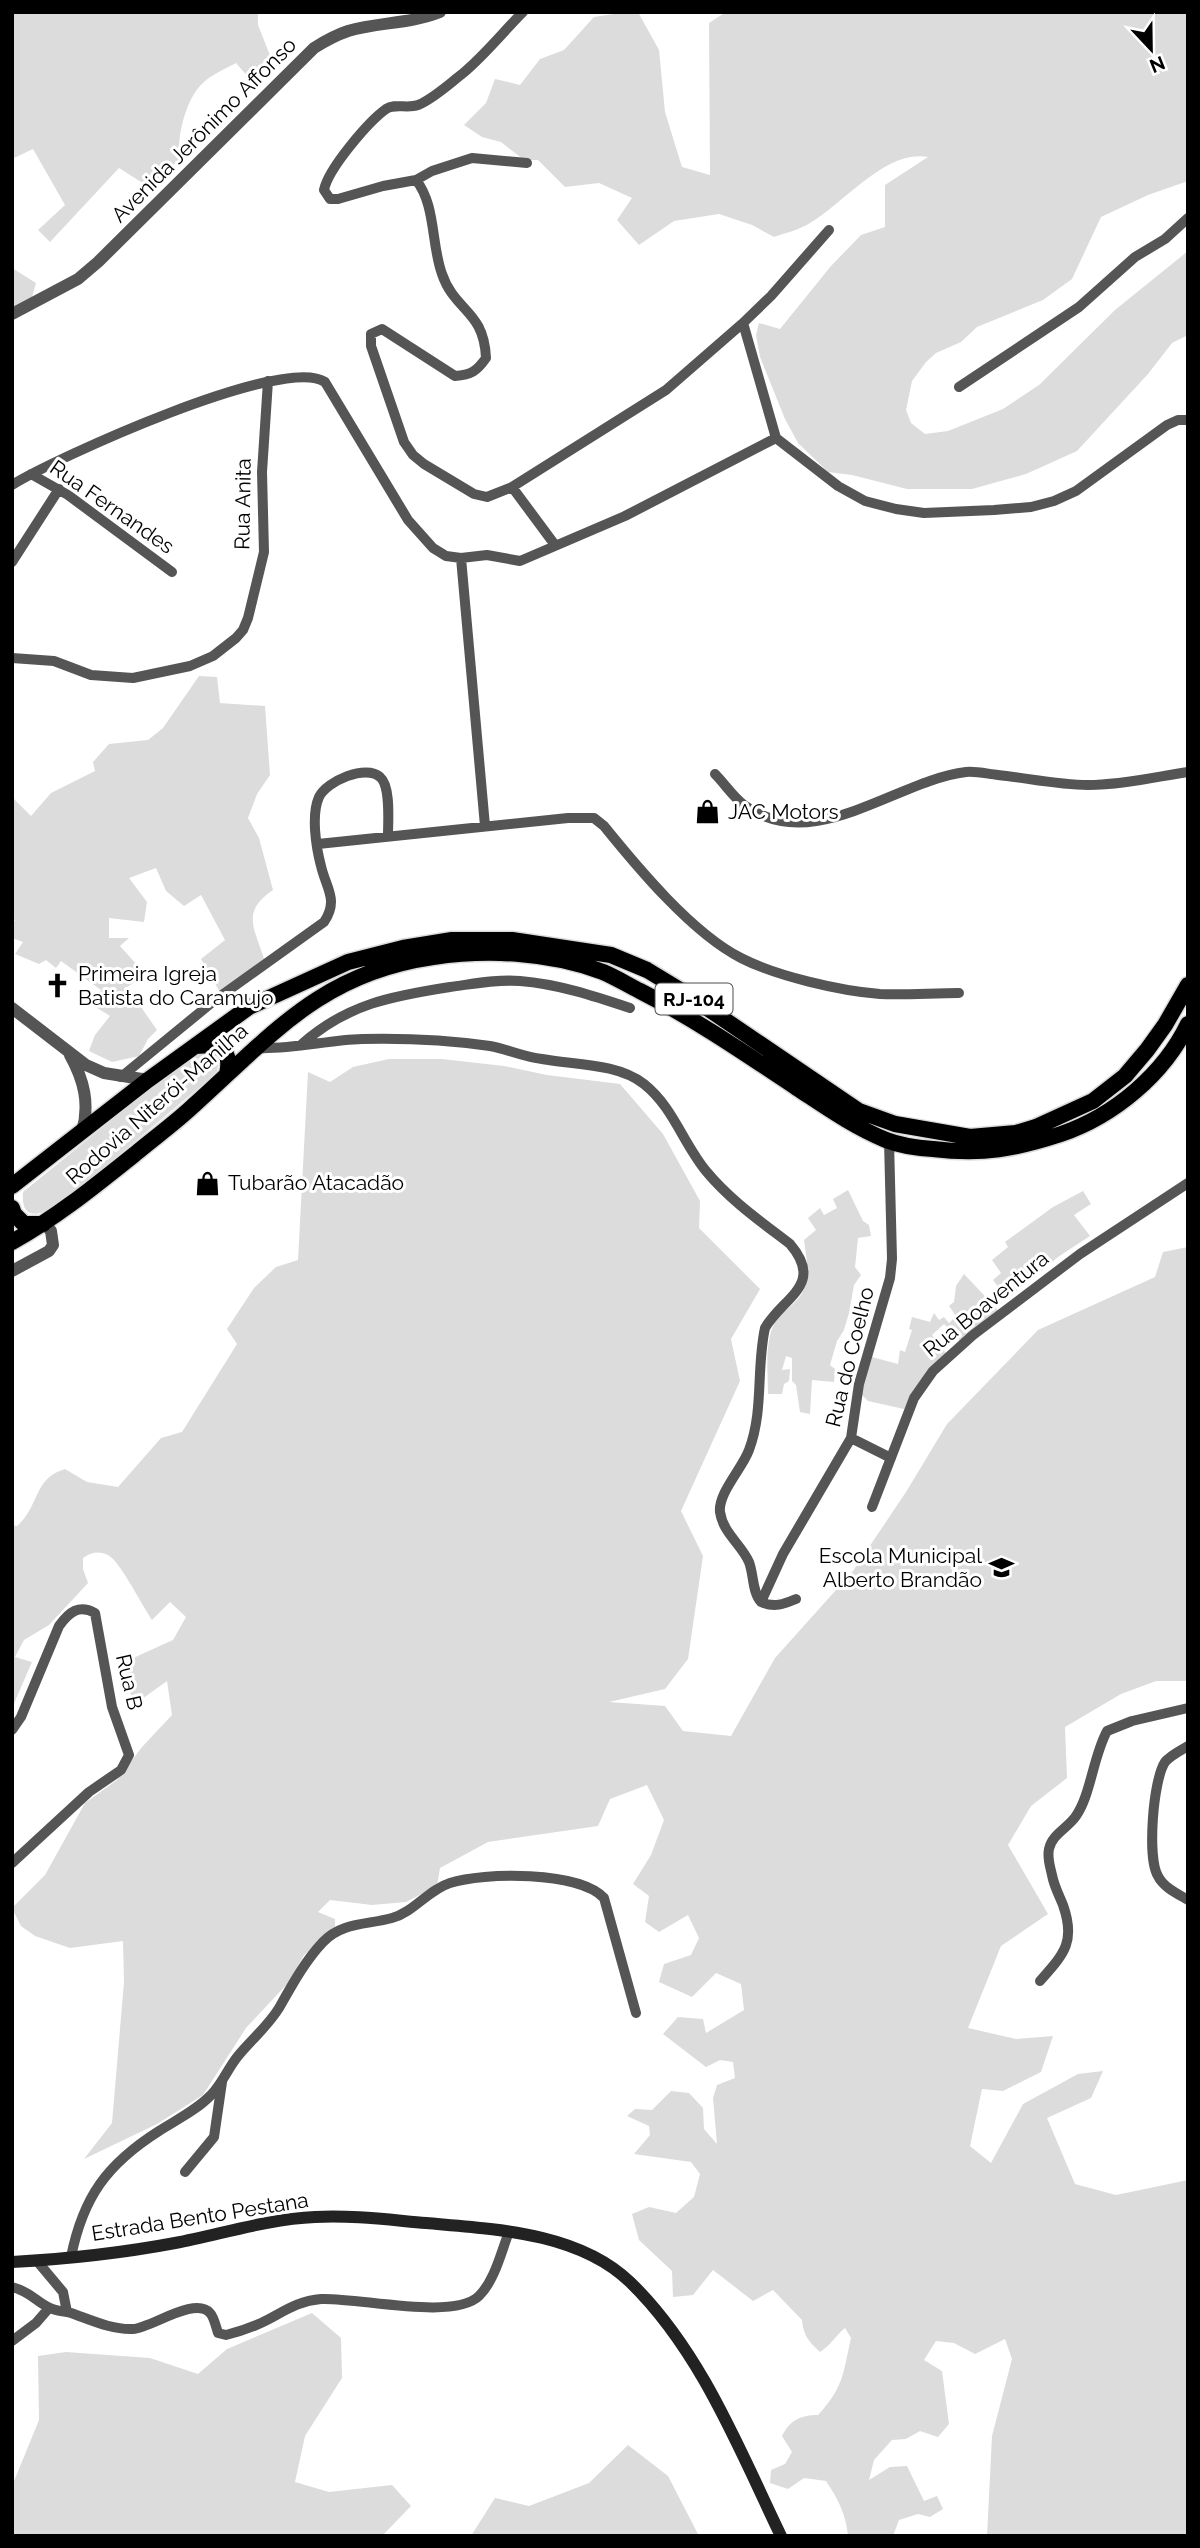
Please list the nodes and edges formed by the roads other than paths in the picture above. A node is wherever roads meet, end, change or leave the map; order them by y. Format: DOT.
graph roads {
  1 [pos="440,12"];
  2 [pos="523,12"];
  3 [pos="527,163"];
  4 [pos="416,180"];
  5 [pos="1188,218"];
  6 [pos="829,230"];
  7 [pos="12,314"];
  8 [pos="743,323"];
  9 [pos="268,381"];
  10 [pos="959,387"];
  11 [pos="1188,420"];
  12 [pos="776,438"];
  13 [pos="31,474"];
  14 [pos="12,485"];
  15 [pos="512,487"];
  16 [pos="59,489"];
  17 [pos="555,545"];
  18 [pos="461,558"];
  19 [pos="12,562"];
  20 [pos="172,572"];
  21 [pos="12,658"];
  22 [pos="1188,772"];
  23 [pos="715,774"];
  24 [pos="485,826"];
  25 [pos="388,835"];
  26 [pos="318,844"];
  27 [pos="1188,985"];
  28 [pos="959,993"];
  29 [pos="12,1008"];
  30 [pos="630,1008"];
  31 [pos="1188,1024"];
  32 [pos="301,1044"];
  33 [pos="195,1046"];
  34 [pos="255,1048"];
  35 [pos="67,1049"];
  36 [pos="227,1074"];
  37 [pos="121,1077"];
  38 [pos="148,1080"];
  39 [pos="82,1132"];
  40 [pos="889,1141"];
  41 [pos="1188,1183"];
  42 [pos="12,1186"];
  43 [pos="12,1208"];
  44 [pos="45,1224"];
  45 [pos="12,1242"];
  46 [pos="12,1271"];
  47 [pos="852,1438"];
  48 [pos="891,1458"];
  49 [pos="872,1507"];
  50 [pos="796,1599"];
  51 [pos="761,1602"];
  52 [pos="1188,1708"];
  53 [pos="12,1730"];
  54 [pos="1188,1746"];
  55 [pos="12,1863"];
  56 [pos="1188,1900"];
  57 [pos="1040,1980"];
  58 [pos="636,2012"];
  59 [pos="222,2081"];
  60 [pos="186,2172"];
  61 [pos="509,2232"];
  62 [pos="71,2256"];
  63 [pos="37,2261"];
  64 [pos="12,2262"];
  65 [pos="12,2287"];
  66 [pos="49,2308"];
  67 [pos="67,2312"];
  68 [pos="12,2342"];
  69 [pos="781,2536"];
  1 -- 7 [label="street, Avenida Jerônimo Affonso"];
  2 -- 4 [label="street"];
  3 -- 4 [label="street"];
  4 -- 15 [label="street"];
  5 -- 10 [label="street"];
  6 -- 8 [label="street"];
  8 -- 12 [label="street"];
  8 -- 15 [label="street"];
  9 -- 13 [label="street"];
  9 -- 18 [label="street"];
  9 -- 21 [label="street, Rua Anita"];
  11 -- 12 [label="street"];
  12 -- 17 [label="street"];
  13 -- 14 [label="street"];
  13 -- 16 [label="street, Rua Fernandes"];
  15 -- 17 [label="street"];
  16 -- 19 [label="street"];
  16 -- 20 [label="street, Rua Fernandes"];
  17 -- 18 [label="street"];
  18 -- 24 [label="street"];
  22 -- 23 [label="street"];
  24 -- 25 [label="street"];
  24 -- 28 [label="street"];
  25 -- 26 [label="street"];
  25 -- 26 [label="street"];
  26 -- 37 [label="street"];
  27 -- 33 [label="highway, Rodovia Niterói-Manilha / RJ-104"];
  29 -- 35 [label="street"];
  30 -- 32 [label="street"];
  31 -- 40 [label="highway, Rodovia Niterói-Manilha / RJ-104"];
  32 -- 34 [label="street"];
  32 -- 51 [label="street"];
  33 -- 36 [label="highway"];
  33 -- 38 [label="highway, Rodovia Niterói-Manilha / RJ-104"];
  34 -- 36 [label="highway, Rodovia Niterói-Manilha / RJ-104"];
  34 -- 40 [label="highway, Rodovia Niterói-Manilha / RJ-104"];
  35 -- 37 [label="street"];
  35 -- 39 [label="street"];
  36 -- 44 [label="highway, Rodovia Niterói-Manilha / RJ-104"];
  37 -- 38 [label="street"];
  38 -- 39 [label="highway, Rodovia Niterói-Manilha / RJ-104"];
  39 -- 42 [label="highway, Rodovia Niterói-Manilha / RJ-104"];
  40 -- 47 [label="street, Rua do Coelho"];
  41 -- 48 [label="street, Rua Boaventura"];
  43 -- 44 [label="highway"];
  44 -- 45 [label="highway, Rodovia Niterói-Manilha / RJ-104"];
  44 -- 46 [label="street"];
  47 -- 48 [label="street"];
  47 -- 51 [label="street, Rua do Coelho"];
  48 -- 49 [label="street, Rua Boaventura"];
  50 -- 51 [label="street"];
  52 -- 57 [label="street"];
  53 -- 55 [label="street, Rua B"];
  54 -- 56 [label="street"];
  58 -- 59 [label="street"];
  59 -- 60 [label="street"];
  59 -- 62 [label="street"];
  61 -- 62 [label="main road, Estrada Bento Pestana"];
  61 -- 67 [label="street"];
  61 -- 69 [label="main road, Estrada Bento Pestana"];
  62 -- 63 [label="main road, Estrada Bento Pestana"];
  63 -- 64 [label="main road, Estrada Bento Pestana"];
  63 -- 67 [label="street"];
  65 -- 66 [label="street"];
  66 -- 67 [label="street"];
  66 -- 68 [label="street"];
}
